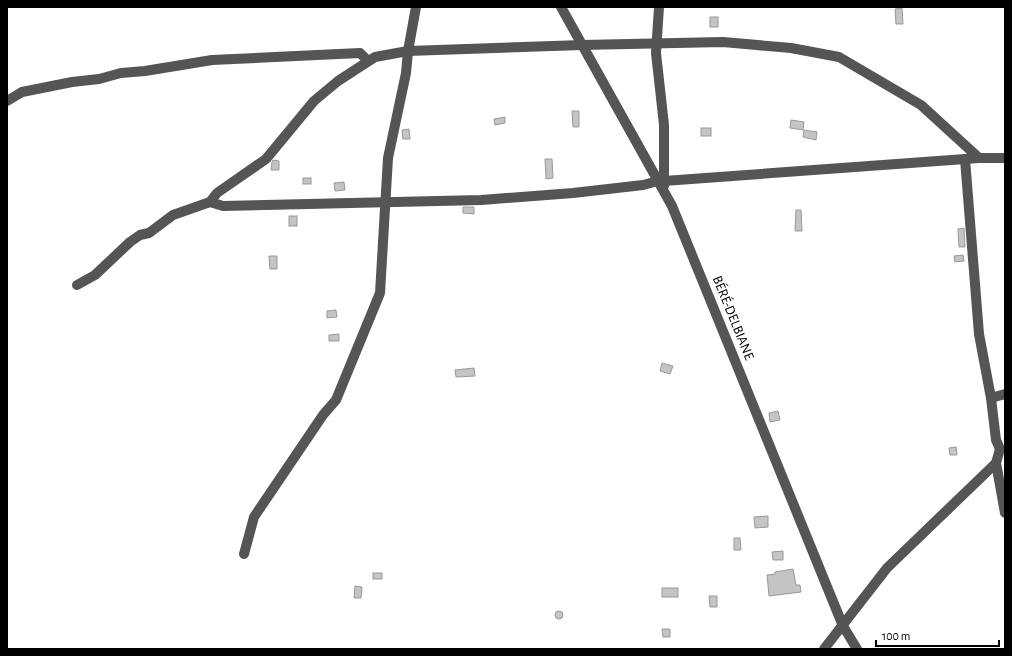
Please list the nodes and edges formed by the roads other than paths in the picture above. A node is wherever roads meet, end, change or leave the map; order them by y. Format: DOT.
graph roads {
  1 [pos="416,7"];
  2 [pos="561,7"];
  3 [pos="658,7"];
  4 [pos="657,43"];
  5 [pos="582,44"];
  6 [pos="408,51"];
  7 [pos="368,61"];
  8 [pos="7,101"];
  9 [pos="979,158"];
  10 [pos="1005,158"];
  11 [pos="965,159"];
  12 [pos="661,181"];
  13 [pos="210,202"];
  14 [pos="386,203"];
  15 [pos="77,285"];
  16 [pos="1005,394"];
  17 [pos="991,398"];
  18 [pos="1002,447"];
  19 [pos="996,463"];
  20 [pos="1005,513"];
  21 [pos="244,554"];
  22 [pos="843,626"];
  23 [pos="824,649"];
  24 [pos="857,649"];
  1 -- 6 [label="street"];
  2 -- 5 [label="street"];
  3 -- 4 [label="street"];
  4 -- 5 [label="street"];
  4 -- 9 [label="street"];
  4 -- 12 [label="street"];
  5 -- 6 [label="street"];
  5 -- 12 [label="street"];
  6 -- 7 [label="street"];
  6 -- 14 [label="street"];
  7 -- 8 [label="street"];
  7 -- 13 [label="street"];
  9 -- 10 [label="street"];
  9 -- 11 [label="street"];
  11 -- 12 [label="street"];
  11 -- 17 [label="street"];
  12 -- 14 [label="street"];
  12 -- 22 [label="street, BÉRÉ-DELBIANE"];
  13 -- 14 [label="street"];
  13 -- 15 [label="street"];
  14 -- 21 [label="street"];
  16 -- 17 [label="street"];
  17 -- 18 [label="street"];
  18 -- 19 [label="street"];
  19 -- 20 [label="street"];
  19 -- 22 [label="street"];
  22 -- 23 [label="street"];
  22 -- 24 [label="street, BÉRÉ-DELBIANE"];
}
